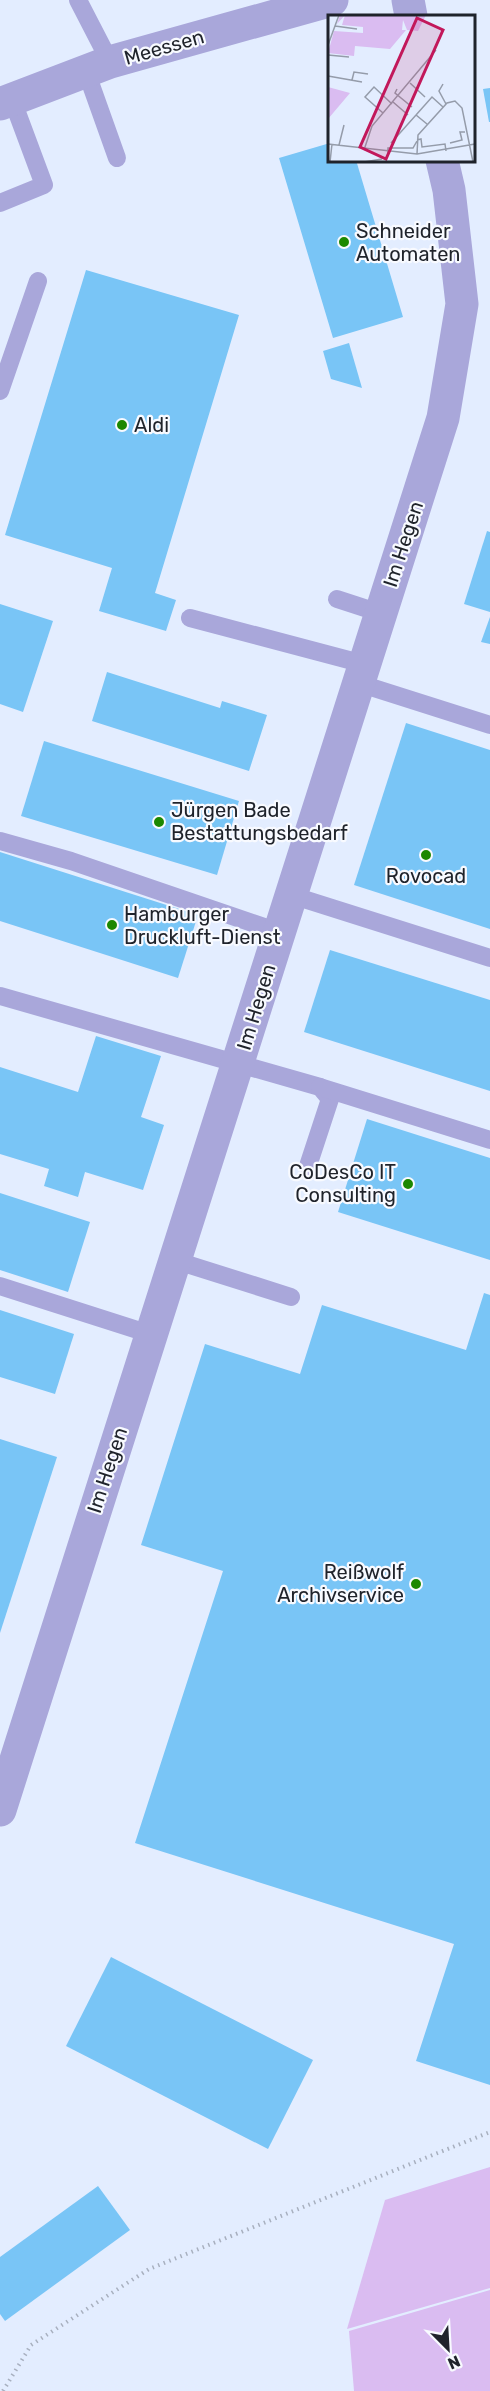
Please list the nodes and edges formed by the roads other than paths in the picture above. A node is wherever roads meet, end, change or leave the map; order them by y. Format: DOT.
graph roads {
  1 [pos="78,0"];
  2 [pos="332,0"];
  3 [pos="408,0"];
  4 [pos="411,15"];
  5 [pos="98,67"];
  6 [pos="6,101"];
  7 [pos="117,158"];
  8 [pos="442,162"];
  9 [pos="0,203"];
  10 [pos="39,281"];
  11 [pos="0,391"];
  12 [pos="337,599"];
  13 [pos="380,614"];
  14 [pos="190,618"];
  15 [pos="361,673"];
  16 [pos="490,725"];
  17 [pos="0,841"];
  18 [pos="291,895"];
  19 [pos="279,932"];
  20 [pos="490,958"];
  21 [pos="0,996"];
  22 [pos="239,1062"];
  23 [pos="320,1086"];
  24 [pos="490,1140"];
  25 [pos="308,1166"];
  26 [pos="174,1260"];
  27 [pos="0,1286"];
  28 [pos="291,1297"];
  29 [pos="150,1334"];
  30 [pos="0,1810"];
  1 -- 5 [label="lane"];
  2 -- 5 [label="street, Meessen"];
  3 -- 4 [label="street"];
  5 -- 6 [label="street, Meessen"];
  5 -- 7 [label="lane"];
  6 -- 9 [label="lane"];
  8 -- 13 [label="street, Im Hegen"];
  10 -- 11 [label="lane"];
  12 -- 13 [label="lane"];
  13 -- 15 [label="street, Im Hegen"];
  14 -- 15 [label="lane"];
  15 -- 16 [label="lane"];
  15 -- 18 [label="street, Im Hegen"];
  17 -- 19 [label="lane"];
  18 -- 19 [label="street, Im Hegen"];
  18 -- 20 [label="lane"];
  19 -- 22 [label="street, Im Hegen"];
  21 -- 22 [label="lane"];
  22 -- 23 [label="lane"];
  22 -- 26 [label="street, Im Hegen"];
  23 -- 24 [label="lane"];
  23 -- 25 [label="lane"];
  26 -- 28 [label="lane"];
  26 -- 29 [label="street, Im Hegen"];
  27 -- 29 [label="lane"];
  29 -- 30 [label="street, Im Hegen"];
}
